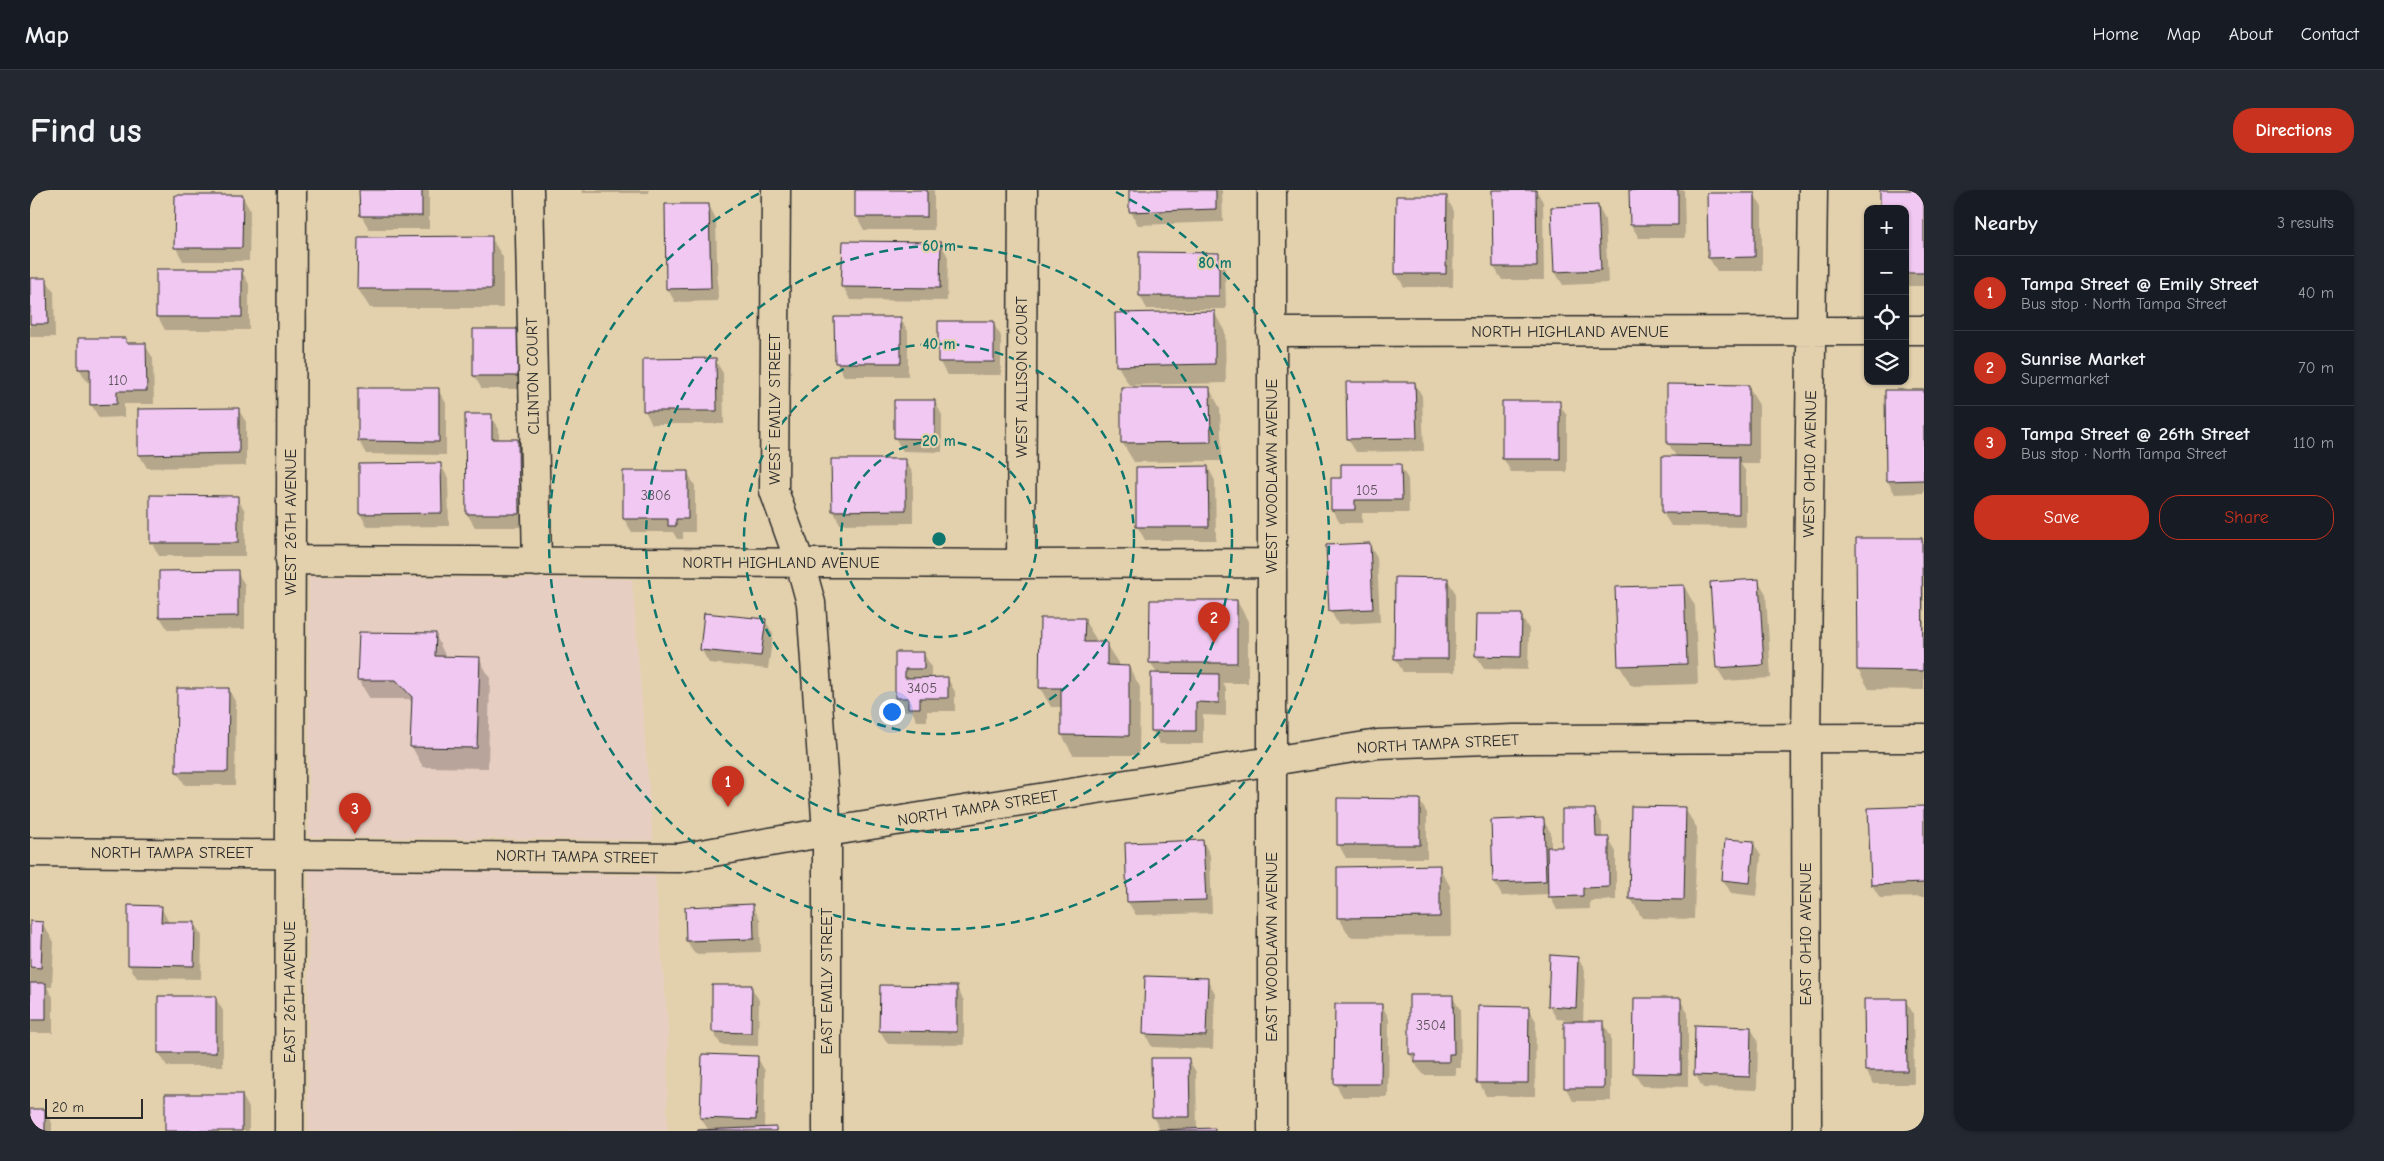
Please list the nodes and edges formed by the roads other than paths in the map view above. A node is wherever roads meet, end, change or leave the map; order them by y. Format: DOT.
graph roads {
  1 [pos="292,190"];
  2 [pos="530,190"];
  3 [pos="776,190"];
  4 [pos="1023,190"];
  5 [pos="1272,190"];
  6 [pos="1813,190"];
  7 [pos="1909,330"];
  8 [pos="1924,330"];
  9 [pos="1811,331"];
  10 [pos="1864,331"];
  11 [pos="1272,332"];
  12 [pos="290,560"];
  13 [pos="537,562"];
  14 [pos="800,563"];
  15 [pos="1272,563"];
  16 [pos="1021,564"];
  17 [pos="1806,738"];
  18 [pos="1924,738"];
  19 [pos="1272,762"];
  20 [pos="827,832"];
  21 [pos="30,852"];
  22 [pos="290,854"];
  23 [pos="289,1131"];
  24 [pos="826,1131"];
  25 [pos="1272,1131"];
  26 [pos="1806,1131"];
  1 -- 12 [label="street, WEST 26TH AVENUE"];
  2 -- 13 [label="street, CLINTON COURT"];
  3 -- 14 [label="street, WEST EMILY STREET"];
  4 -- 16 [label="street, WEST ALLISON COURT"];
  5 -- 11 [label="street, WEST WOODLAWN AVENUE"];
  6 -- 9 [label="street, WEST OHIO AVENUE"];
  7 -- 8 [label="street"];
  9 -- 10 [label="street, NORTH HIGHLAND AVENUE"];
  9 -- 11 [label="street, NORTH HIGHLAND AVENUE"];
  9 -- 17 [label="street, WEST OHIO AVENUE"];
  11 -- 15 [label="street, WEST WOODLAWN AVENUE"];
  12 -- 13 [label="street, NORTH HIGHLAND AVENUE"];
  12 -- 22 [label="street, WEST 26TH AVENUE"];
  13 -- 14 [label="street, NORTH HIGHLAND AVENUE"];
  14 -- 16 [label="street, NORTH HIGHLAND AVENUE"];
  14 -- 20 [label="street, WEST EMILY STREET"];
  15 -- 16 [label="street, NORTH HIGHLAND AVENUE"];
  15 -- 19 [label="street, WEST WOODLAWN AVENUE"];
  17 -- 18 [label="street, NORTH TAMPA STREET"];
  17 -- 19 [label="street, NORTH TAMPA STREET"];
  17 -- 26 [label="street, EAST OHIO AVENUE"];
  19 -- 20 [label="street, NORTH TAMPA STREET"];
  19 -- 25 [label="street, EAST WOODLAWN AVENUE"];
  20 -- 22 [label="street, NORTH TAMPA STREET"];
  20 -- 24 [label="street, EAST EMILY STREET"];
  21 -- 22 [label="street, NORTH TAMPA STREET"];
  22 -- 23 [label="street, EAST 26TH AVENUE"];
}
